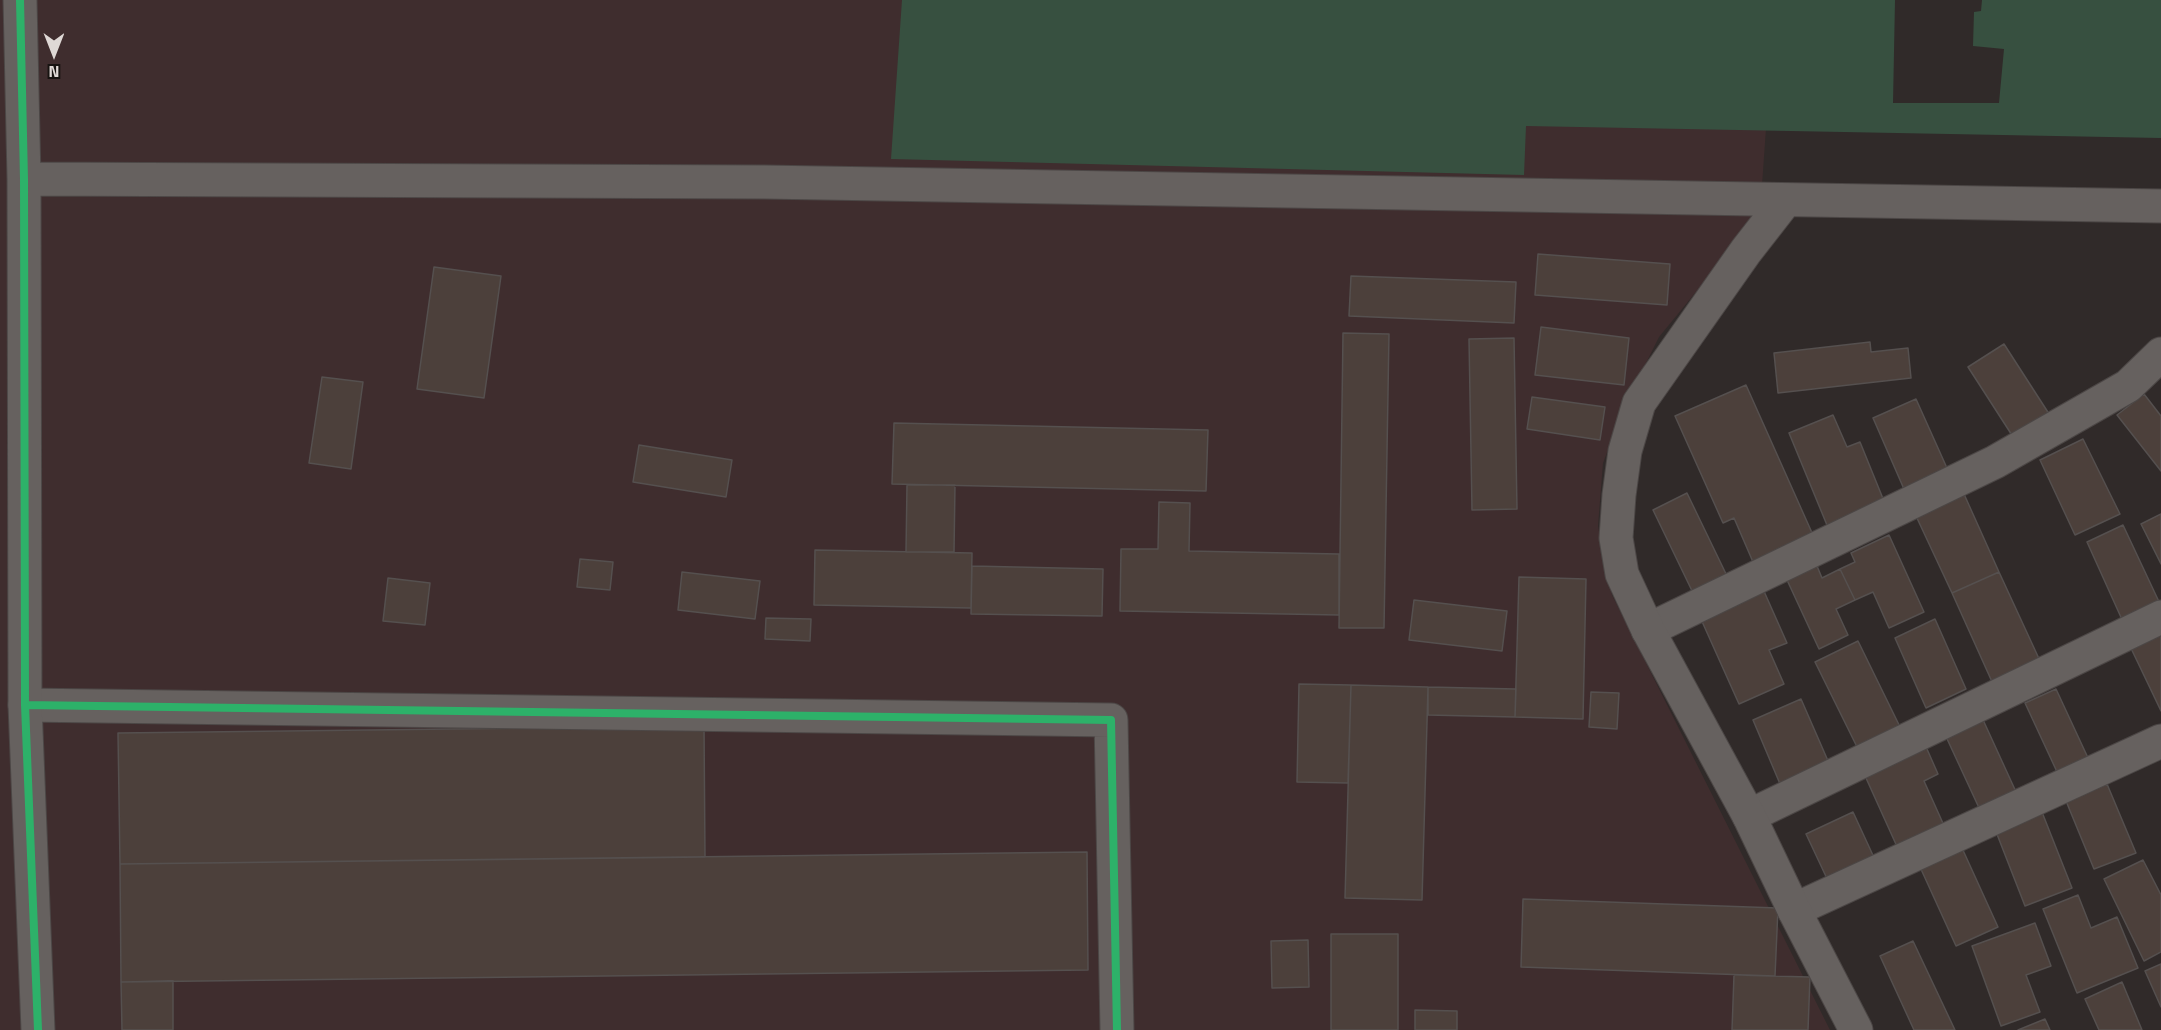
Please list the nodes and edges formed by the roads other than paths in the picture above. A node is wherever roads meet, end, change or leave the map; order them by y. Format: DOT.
graph roads {
  1 [pos="20,0"];
  2 [pos="24,178"];
  3 [pos="1785,201"];
  4 [pos="2161,206"];
  5 [pos="2161,354"];
  6 [pos="2161,616"];
  7 [pos="1648,630"];
  8 [pos="25,705"];
  9 [pos="2161,741"];
  10 [pos="1749,816"];
  11 [pos="1794,910"];
  12 [pos="38,1030"];
  13 [pos="1118,1030"];
  14 [pos="1856,1030"];
  1 -- 2 [label="street"];
  2 -- 3 [label="street"];
  2 -- 8 [label="street"];
  3 -- 4 [label="street"];
  3 -- 7 [label="street"];
  5 -- 7 [label="street"];
  6 -- 10 [label="street"];
  7 -- 10 [label="street"];
  8 -- 12 [label="street"];
  8 -- 13 [label="street"];
  9 -- 11 [label="street"];
  10 -- 11 [label="street"];
  11 -- 14 [label="street"];
}
